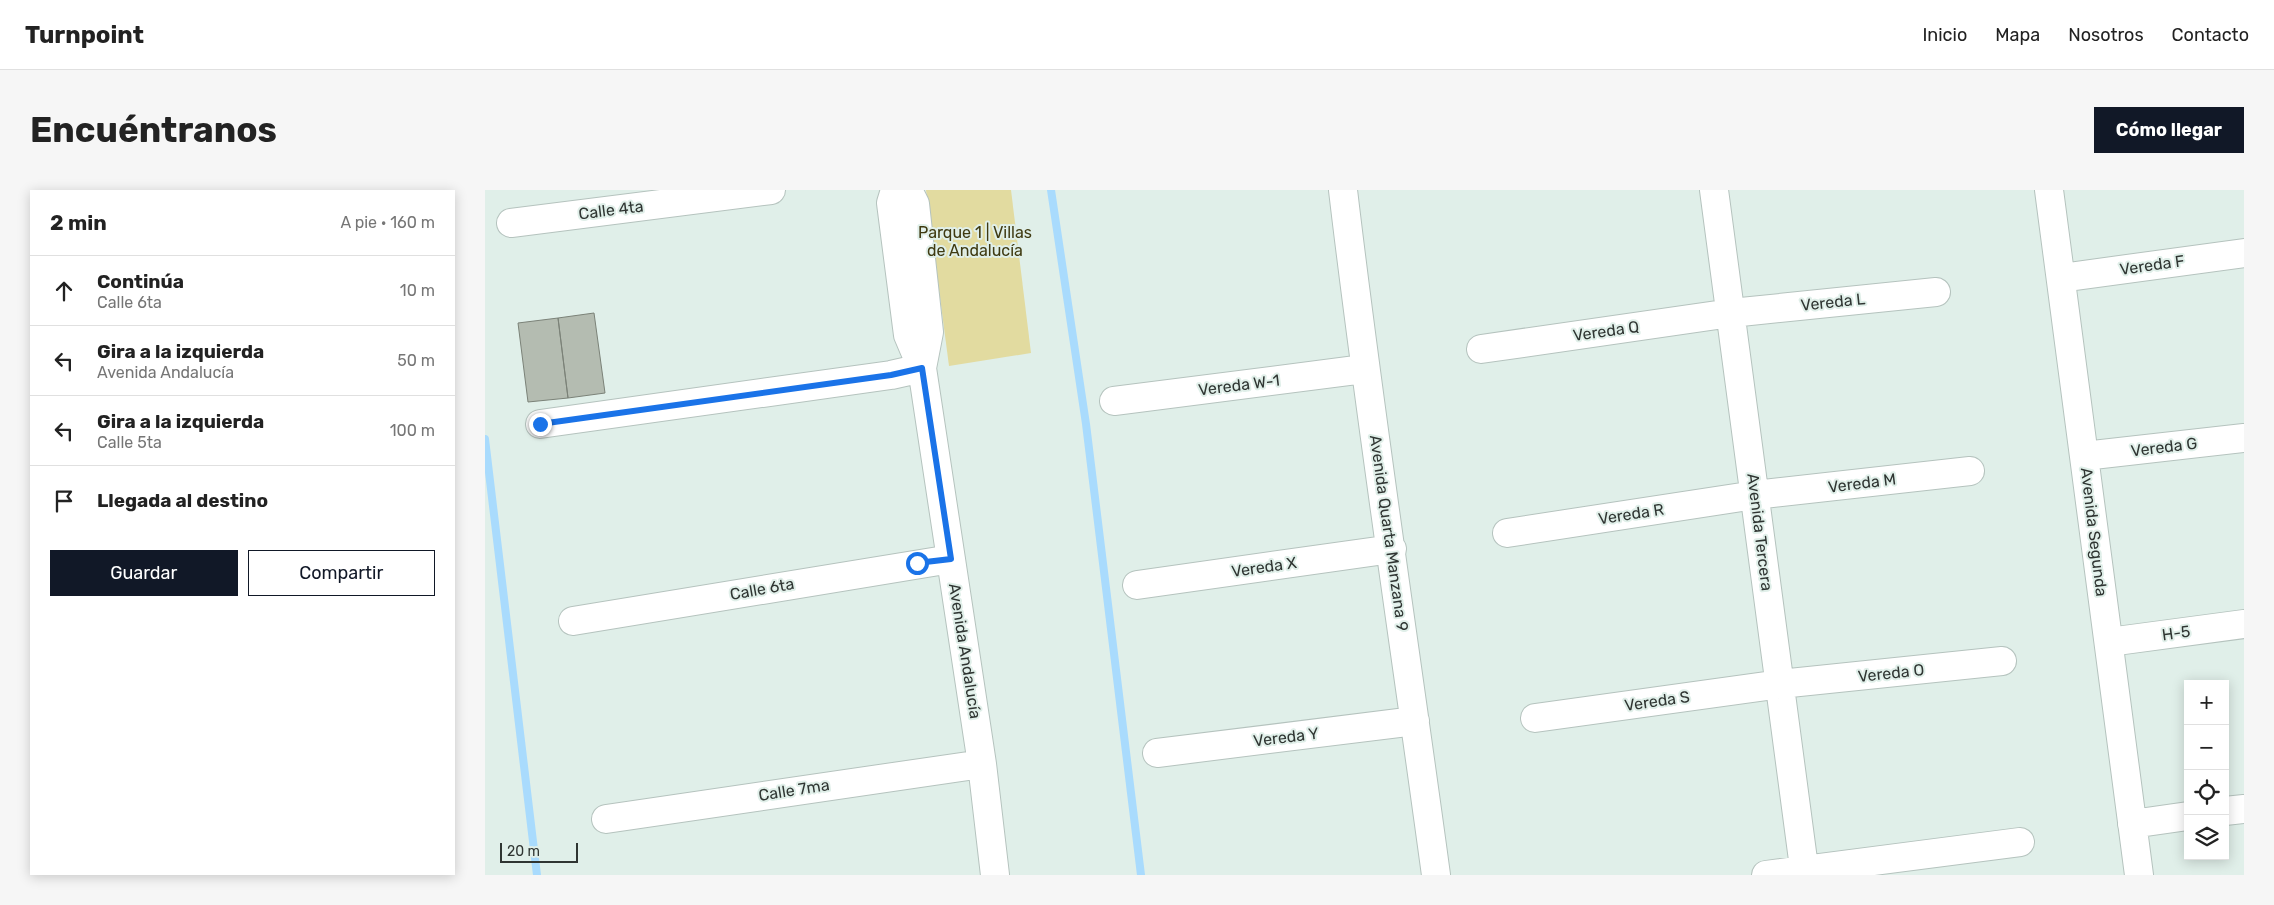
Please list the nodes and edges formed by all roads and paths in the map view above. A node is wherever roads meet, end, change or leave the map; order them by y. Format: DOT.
graph roads {
  1 [pos="771,190"];
  2 [pos="895,190"];
  3 [pos="908,190"];
  4 [pos="1343,190"];
  5 [pos="1715,190"];
  6 [pos="2049,190"];
  7 [pos="511,223"];
  8 [pos="2244,253"];
  9 [pos="2061,278"];
  10 [pos="1936,292"];
  11 [pos="1731,313"];
  12 [pos="1481,349"];
  13 [pos="922,368"];
  14 [pos="1364,368"];
  15 [pos="1114,401"];
  16 [pos="540,424"];
  17 [pos="2244,438"];
  18 [pos="2084,456"];
  19 [pos="1970,471"];
  20 [pos="1755,495"];
  21 [pos="1507,533"];
  22 [pos="1392,549"];
  23 [pos="951,559"];
  24 [pos="1137,585"];
  25 [pos="573,621"];
  26 [pos="2244,624"];
  27 [pos="2109,642"];
  28 [pos="2002,661"];
  29 [pos="1780,684"];
  30 [pos="1535,718"];
  31 [pos="1415,721"];
  32 [pos="1157,753"];
  33 [pos="982,764"];
  34 [pos="2244,809"];
  35 [pos="2229,811"];
  36 [pos="2184,817"];
  37 [pos="606,819"];
  38 [pos="2132,824"];
  39 [pos="2020,842"];
  40 [pos="1804,872"];
  41 [pos="995,875"];
  42 [pos="1436,875"];
  43 [pos="1765,875"];
  44 [pos="2139,875"];
  1 -- 7 [label="street, Calle 4ta"];
  2 -- 13 [label="street, Avenida Andalucía"];
  3 -- 13 [label="street, Avenida Andalucía"];
  4 -- 14 [label="street, Avenida Quarta Manzana 9"];
  5 -- 11 [label="street, Avenida Tercera"];
  6 -- 9 [label="street, Avenida Segunda"];
  8 -- 9 [label="street, Vereda F"];
  9 -- 18 [label="street, Avenida Segunda"];
  10 -- 11 [label="street, Vereda L"];
  11 -- 12 [label="street, Vereda Q"];
  11 -- 20 [label="street, Avenida Tercera"];
  13 -- 16 [label="street"];
  13 -- 23 [label="street, Avenida Andalucía"];
  14 -- 15 [label="street, Vereda W-1"];
  14 -- 22 [label="street, Avenida Quarta Manzana 9"];
  17 -- 18 [label="street, Vereda G"];
  18 -- 27 [label="street, Avenida Segunda"];
  19 -- 20 [label="street, Vereda M"];
  20 -- 21 [label="street, Vereda R"];
  20 -- 29 [label="street, Avenida Tercera"];
  22 -- 24 [label="street, Vereda X"];
  22 -- 31 [label="street, Avenida Quarta Manzana 9"];
  23 -- 25 [label="street, Calle 6ta"];
  23 -- 33 [label="street, Avenida Andalucía"];
  26 -- 27 [label="street, H-5"];
  27 -- 38 [label="street, Avenida Segunda"];
  28 -- 29 [label="street, Vereda O"];
  29 -- 30 [label="street, Vereda S"];
  29 -- 40 [label="street, Avenida Tercera"];
  31 -- 32 [label="street, Vereda Y"];
  31 -- 42 [label="street, Avenida Quarta Manzana 9"];
  33 -- 37 [label="street, Calle 7ma"];
  33 -- 41 [label="street, Avenida Andalucía"];
  34 -- 35 [label="street"];
  36 -- 38 [label="street"];
  38 -- 44 [label="street, Avenida Segunda"];
  39 -- 40 [label="street"];
  40 -- 43 [label="street"];
}
